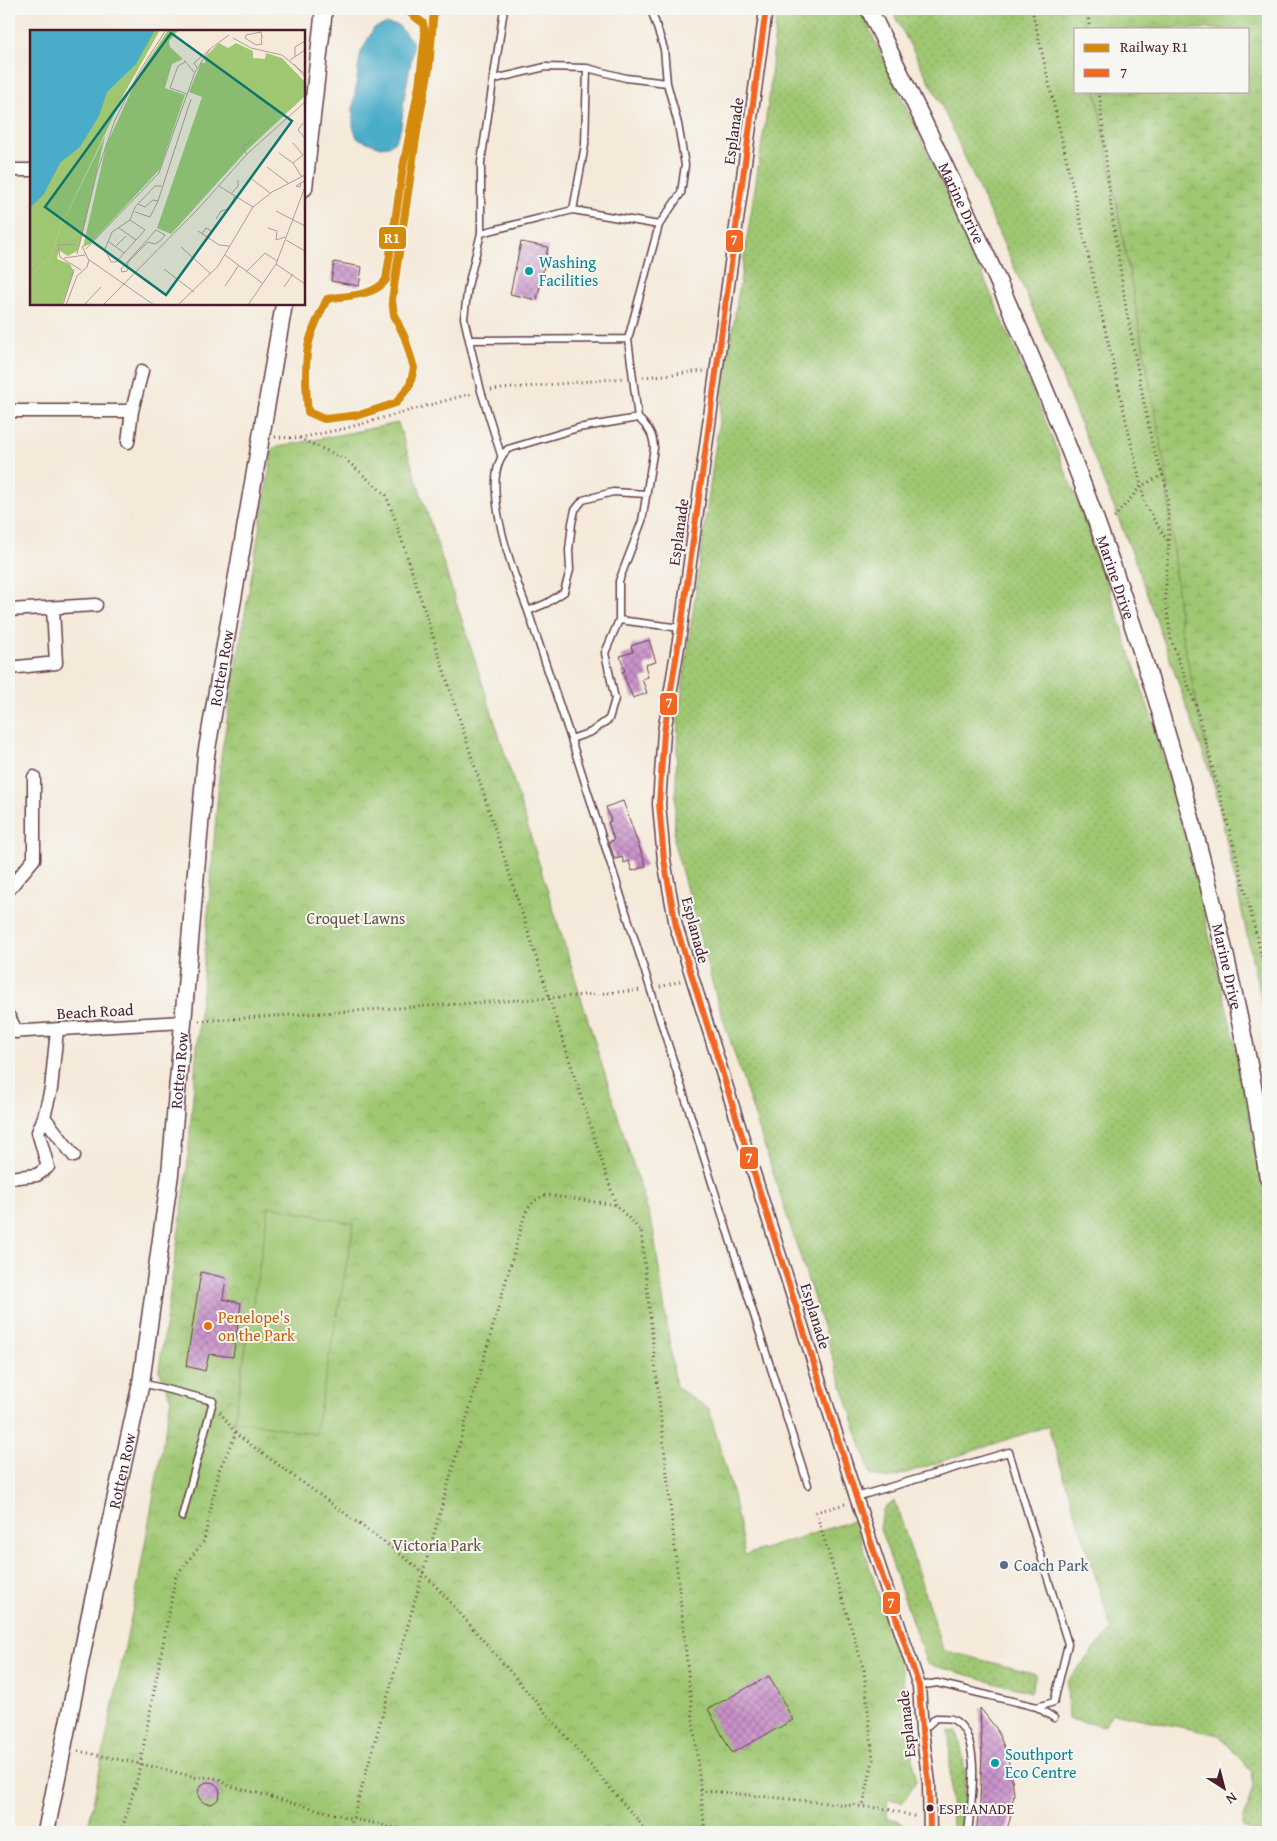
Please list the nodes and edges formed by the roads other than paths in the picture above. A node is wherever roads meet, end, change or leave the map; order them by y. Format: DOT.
graph roads {
  1 [pos="324,9"];
  2 [pos="504,9"];
  3 [pos="651,9"];
  4 [pos="766,9"];
  5 [pos="869,9"];
  6 [pos="588,68"];
  7 [pos="495,79"];
  8 [pos="667,83"];
  9 [pos="9,170"];
  10 [pos="30,170"];
  11 [pos="305,179"];
  12 [pos="573,210"];
  13 [pos="659,225"];
  14 [pos="481,233"];
  15 [pos="284,305"];
  16 [pos="628,339"];
  17 [pos="469,340"];
  18 [pos="142,371"];
  19 [pos="9,411"];
  20 [pos="132,412"];
  21 [pos="638,418"];
  22 [pos="128,442"];
  23 [pos="501,456"];
  24 [pos="647,494"];
  25 [pos="96,605"];
  26 [pos="52,608"];
  27 [pos="9,610"];
  28 [pos="528,611"];
  29 [pos="619,620"];
  30 [pos="681,628"];
  31 [pos="9,668"];
  32 [pos="571,739"];
  33 [pos="34,777"];
  34 [pos="9,889"];
  35 [pos="9,1017"];
  36 [pos="183,1022"];
  37 [pos="57,1030"];
  38 [pos="13,1032"];
  39 [pos="44,1117"];
  40 [pos="74,1156"];
  41 [pos="9,1178"];
  42 [pos="1268,1178"];
  43 [pos="141,1383"];
  44 [pos="808,1485"];
  45 [pos="856,1499"];
  46 [pos="182,1517"];
  47 [pos="919,1686"];
  48 [pos="1037,1707"];
  49 [pos="1054,1718"];
  50 [pos="922,1731"];
  51 [pos="930,1826"];
  52 [pos="46,1832"];
  53 [pos="968,1832"];
  1 -- 11 [label="street"];
  2 -- 7 [label="lane"];
  3 -- 8 [label="lane"];
  4 -- 30 [label="street, Esplanade"];
  5 -- 42 [label="street, Marine Drive"];
  6 -- 7 [label="lane"];
  6 -- 8 [label="lane"];
  6 -- 12 [label="lane"];
  7 -- 14 [label="lane"];
  8 -- 13 [label="lane"];
  9 -- 10 [label="street"];
  12 -- 13 [label="lane"];
  12 -- 14 [label="lane"];
  13 -- 16 [label="lane"];
  14 -- 17 [label="lane"];
  15 -- 36 [label="street, Rotten Row"];
  16 -- 17 [label="lane"];
  16 -- 21 [label="lane"];
  17 -- 23 [label="lane"];
  18 -- 20 [label="street"];
  19 -- 20 [label="street"];
  20 -- 22 [label="street"];
  21 -- 23 [label="lane"];
  21 -- 24 [label="lane"];
  23 -- 28 [label="lane"];
  24 -- 28 [label="lane"];
  24 -- 29 [label="lane"];
  25 -- 26 [label="street"];
  26 -- 27 [label="street"];
  26 -- 31 [label="street"];
  28 -- 32 [label="lane"];
  29 -- 30 [label="lane"];
  29 -- 32 [label="lane"];
  30 -- 45 [label="street, Esplanade"];
  32 -- 44 [label="lane"];
  33 -- 34 [label="street"];
  35 -- 38 [label="street"];
  36 -- 37 [label="street, Beach Road"];
  36 -- 43 [label="street, Rotten Row"];
  37 -- 38 [label="street, Beach Road"];
  37 -- 39 [label="street"];
  39 -- 40 [label="street"];
  39 -- 41 [label="street"];
  43 -- 46 [label="lane"];
  43 -- 52 [label="street, Rotten Row"];
  45 -- 47 [label="street, Esplanade"];
  45 -- 48 [label="lane"];
  47 -- 48 [label="lane"];
  47 -- 50 [label="street, Esplanade"];
  48 -- 49 [label="lane"];
  50 -- 51 [label="street, Esplanade"];
  50 -- 53 [label="lane"];
}
